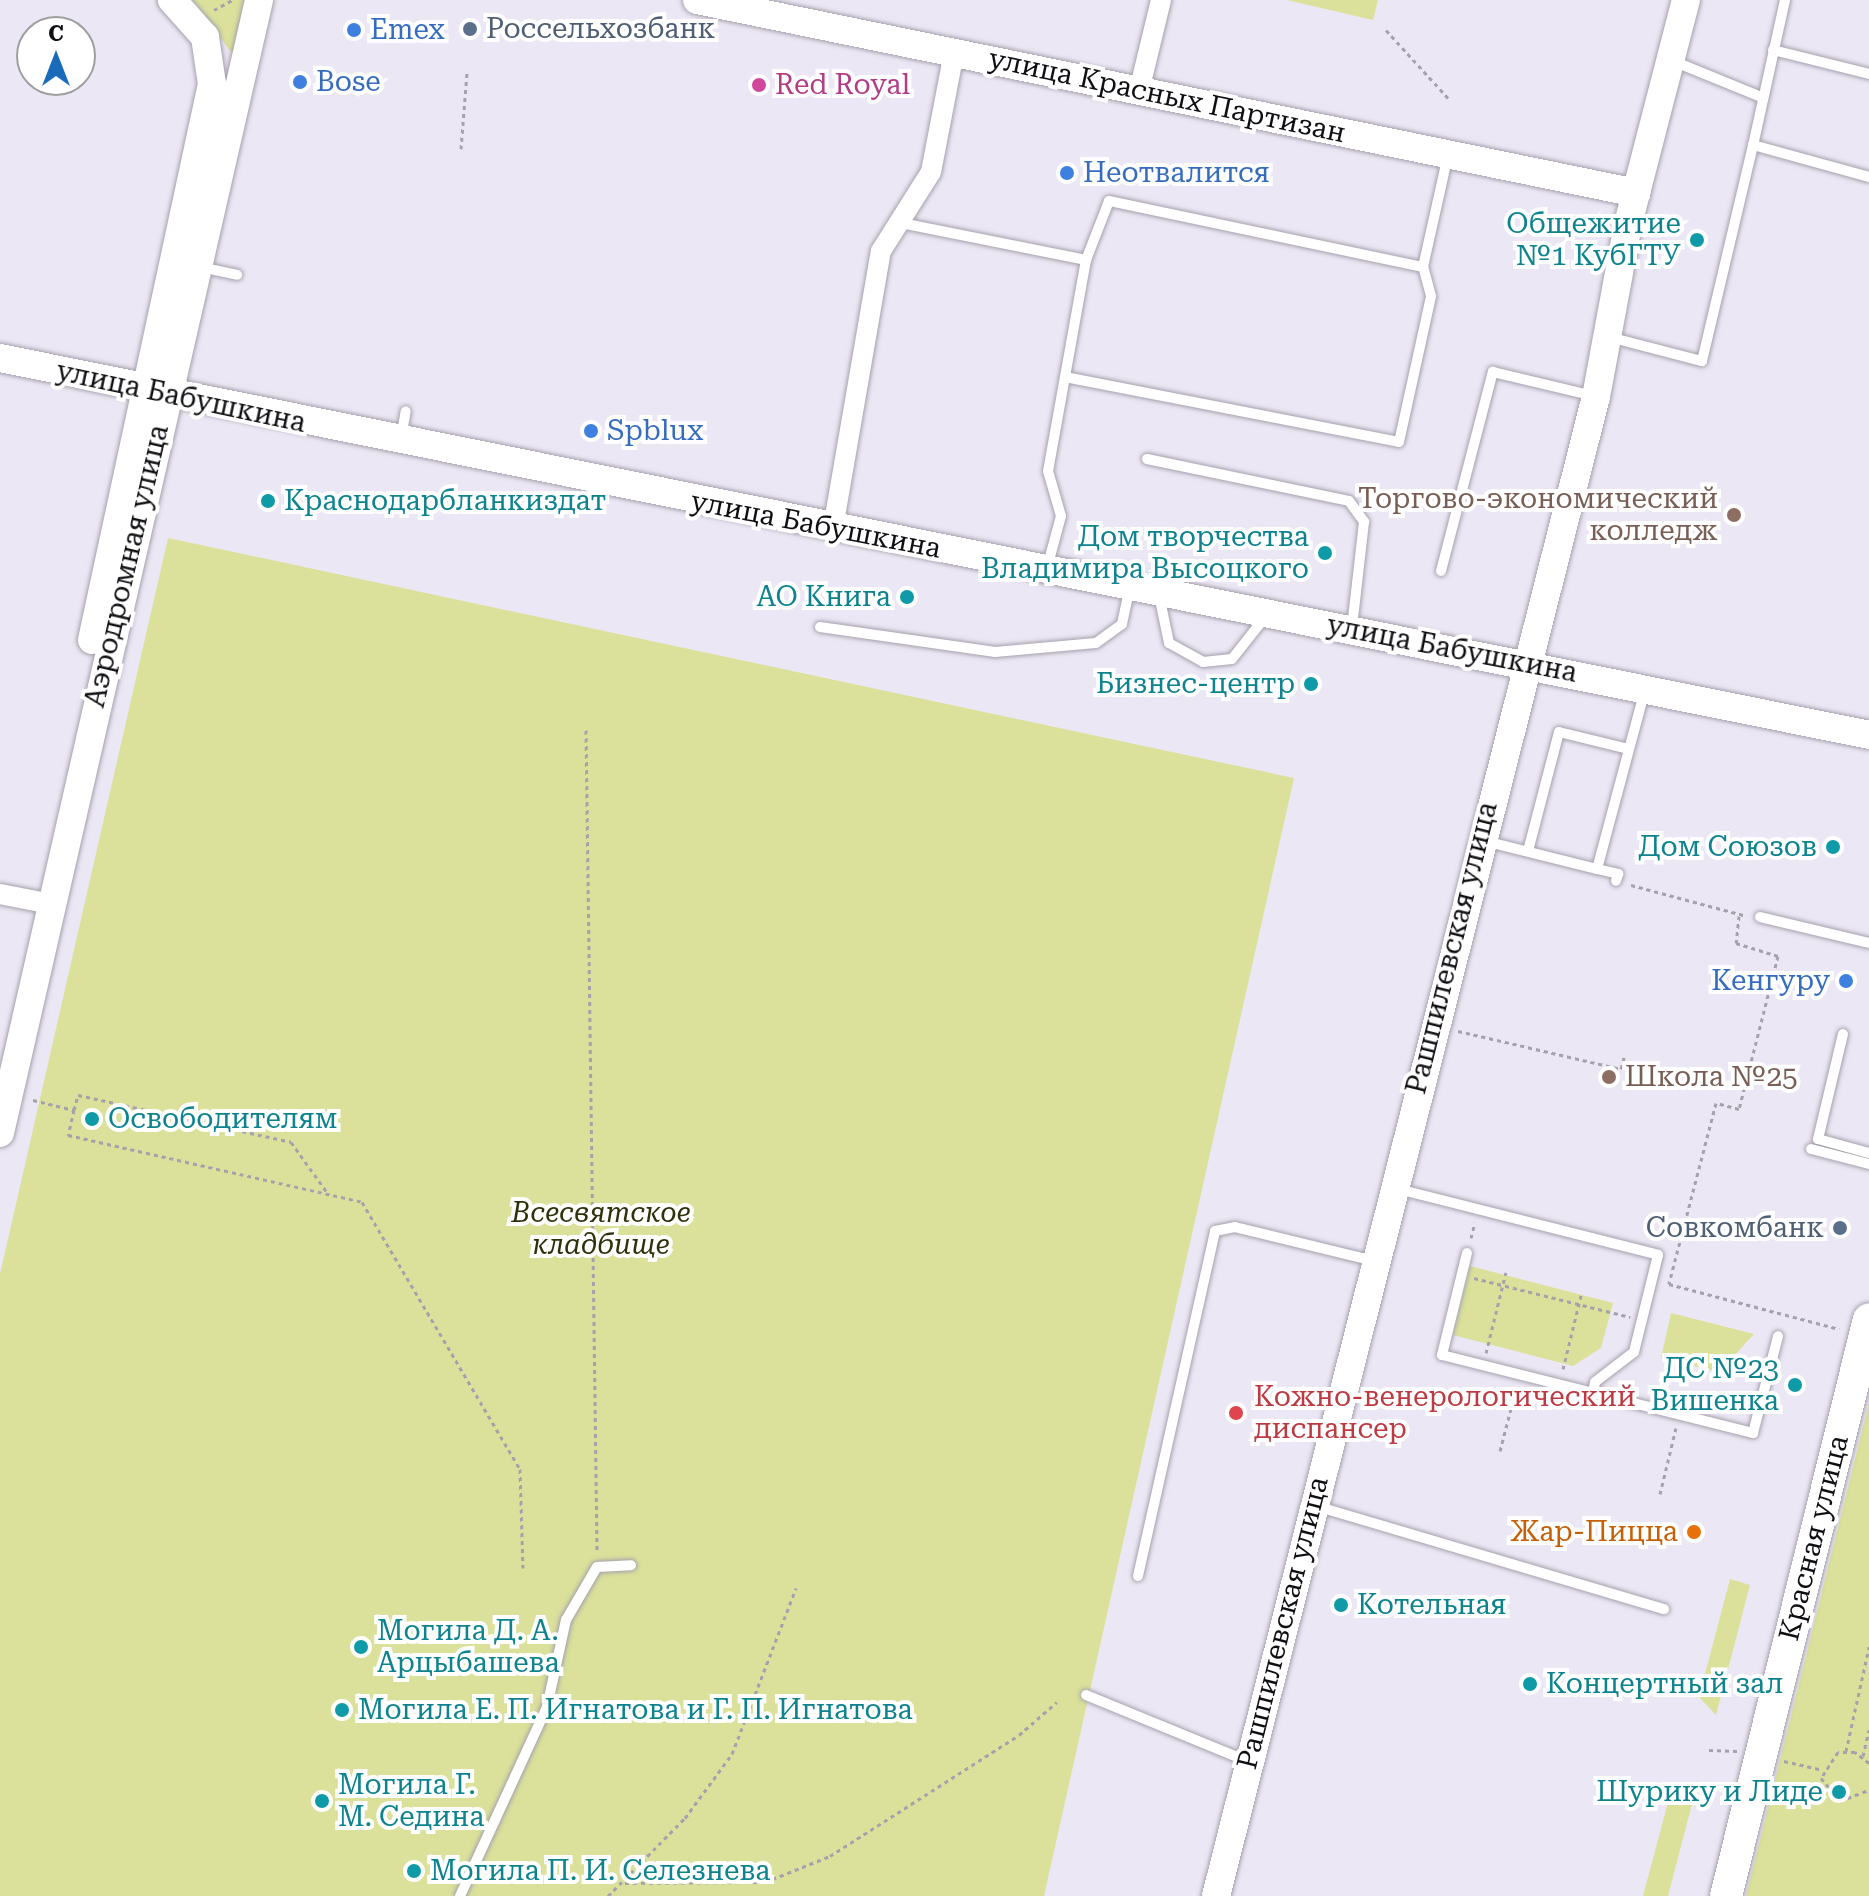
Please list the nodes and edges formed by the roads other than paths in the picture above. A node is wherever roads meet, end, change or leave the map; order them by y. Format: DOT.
graph roads {
  1 [pos="172,0"];
  2 [pos="259,0"];
  3 [pos="1161,0"];
  4 [pos="1686,0"];
  5 [pos="1785,0"];
  6 [pos="712,2"];
  7 [pos="1773,50"];
  8 [pos="954,53"];
  9 [pos="1672,61"];
  10 [pos="1869,74"];
  11 [pos="1139,91"];
  12 [pos="1761,97"];
  13 [pos="1753,145"];
  14 [pos="1449,154"];
  15 [pos="1869,177"];
  16 [pos="1636,193"];
  17 [pos="901,223"];
  18 [pos="1086,260"];
  19 [pos="194,266"];
  20 [pos="1423,267"];
  21 [pos="237,275"];
  22 [pos="1604,335"];
  23 [pos="0,358"];
  24 [pos="1065,377"];
  25 [pos="156,392"];
  26 [pos="1596,397"];
  27 [pos="406,411"];
  28 [pos="400,444"];
  29 [pos="1147,459"];
  30 [pos="833,528"];
  31 [pos="1046,570"];
  32 [pos="1441,571"];
  33 [pos="1130,587"];
  34 [pos="1160,593"];
  35 [pos="1268,614"];
  36 [pos="820,627"];
  37 [pos="1351,630"];
  38 [pos="1523,662"];
  39 [pos="1646,688"];
  40 [pos="1869,735"];
  41 [pos="1628,749"];
  42 [pos="1479,840"];
  43 [pos="1528,851"];
  44 [pos="1597,869"];
  45 [pos="1616,881"];
  46 [pos="0,894"];
  47 [pos="44,903"];
  48 [pos="1760,917"];
  49 [pos="1869,943"];
  50 [pos="1843,1034"];
  51 [pos="0,1054"];
  52 [pos="0,1133"];
  53 [pos="1811,1149"];
  54 [pos="1869,1153"];
  55 [pos="1869,1164"];
  56 [pos="1392,1188"];
  57 [pos="1467,1253"];
  58 [pos="1374,1261"];
  59 [pos="1854,1324"];
  60 [pos="1778,1336"];
  61 [pos="1593,1393"];
  62 [pos="1313,1506"];
  63 [pos="631,1565"];
  64 [pos="1138,1576"];
  65 [pos="1664,1609"];
  66 [pos="1086,1695"];
  67 [pos="1249,1762"];
  68 [pos="460,1896"];
  69 [pos="1216,1896"];
  70 [pos="1726,1896"];
  1 -- 25 [label="street, Аэродромная улица"];
  2 -- 19 [label="street, Аэродромная улица"];
  3 -- 11 [label="street"];
  4 -- 9 [label="street, Рашпилевская улица"];
  5 -- 7 [label="lane"];
  6 -- 8 [label="street, улица Красных Партизан"];
  7 -- 10 [label="lane"];
  7 -- 12 [label="lane"];
  8 -- 11 [label="street, улица Красных Партизан"];
  8 -- 17 [label="street"];
  9 -- 12 [label="lane"];
  9 -- 16 [label="street, Рашпилевская улица"];
  11 -- 14 [label="street, улица Красных Партизан"];
  12 -- 13 [label="lane"];
  13 -- 15 [label="lane"];
  13 -- 22 [label="lane"];
  14 -- 16 [label="street, улица Красных Партизан"];
  14 -- 20 [label="lane"];
  16 -- 22 [label="street, Рашпилевская улица"];
  17 -- 18 [label="lane"];
  17 -- 30 [label="street"];
  18 -- 20 [label="lane"];
  18 -- 24 [label="lane"];
  19 -- 21 [label="lane"];
  19 -- 25 [label="street, Аэродромная улица"];
  20 -- 24 [label="lane"];
  22 -- 26 [label="street, Рашпилевская улица"];
  23 -- 25 [label="street, улица Бабушкина"];
  24 -- 31 [label="lane"];
  25 -- 28 [label="street, улица Бабушкина"];
  25 -- 47 [label="street, Аэродромная улица"];
  26 -- 32 [label="lane"];
  26 -- 38 [label="street, Рашпилевская улица"];
  27 -- 28 [label="lane"];
  28 -- 30 [label="street, улица Бабушкина"];
  29 -- 37 [label="lane"];
  30 -- 31 [label="street, улица Бабушкина"];
  31 -- 33 [label="street, улица Бабушкина"];
  33 -- 34 [label="street, улица Бабушкина"];
  33 -- 36 [label="lane"];
  34 -- 35 [label="street, улица Бабушкина"];
  34 -- 35 [label="lane"];
  35 -- 37 [label="street, улица Бабушкина"];
  37 -- 38 [label="street, улица Бабушкина"];
  38 -- 39 [label="street, улица Бабушкина"];
  38 -- 42 [label="street, Рашпилевская улица"];
  39 -- 40 [label="street, улица Бабушкина"];
  39 -- 41 [label="lane"];
  41 -- 43 [label="lane"];
  41 -- 44 [label="lane"];
  42 -- 43 [label="lane"];
  42 -- 56 [label="street, Рашпилевская улица"];
  43 -- 44 [label="lane"];
  44 -- 45 [label="lane"];
  46 -- 47 [label="street"];
  47 -- 51 [label="street, Аэродромная улица"];
  47 -- 52 [label="street, Аэродромная улица"];
  48 -- 49 [label="lane"];
  50 -- 54 [label="lane"];
  53 -- 55 [label="lane"];
  56 -- 58 [label="street, Рашпилевская улица"];
  56 -- 61 [label="lane"];
  57 -- 61 [label="lane"];
  58 -- 62 [label="street, Рашпилевская улица"];
  58 -- 64 [label="lane"];
  59 -- 70 [label="main road, Красная улица"];
  60 -- 61 [label="lane"];
  62 -- 65 [label="lane"];
  62 -- 67 [label="street, Рашпилевская улица"];
  63 -- 68 [label="lane"];
  66 -- 67 [label="lane"];
  67 -- 69 [label="street, Рашпилевская улица"];
}
